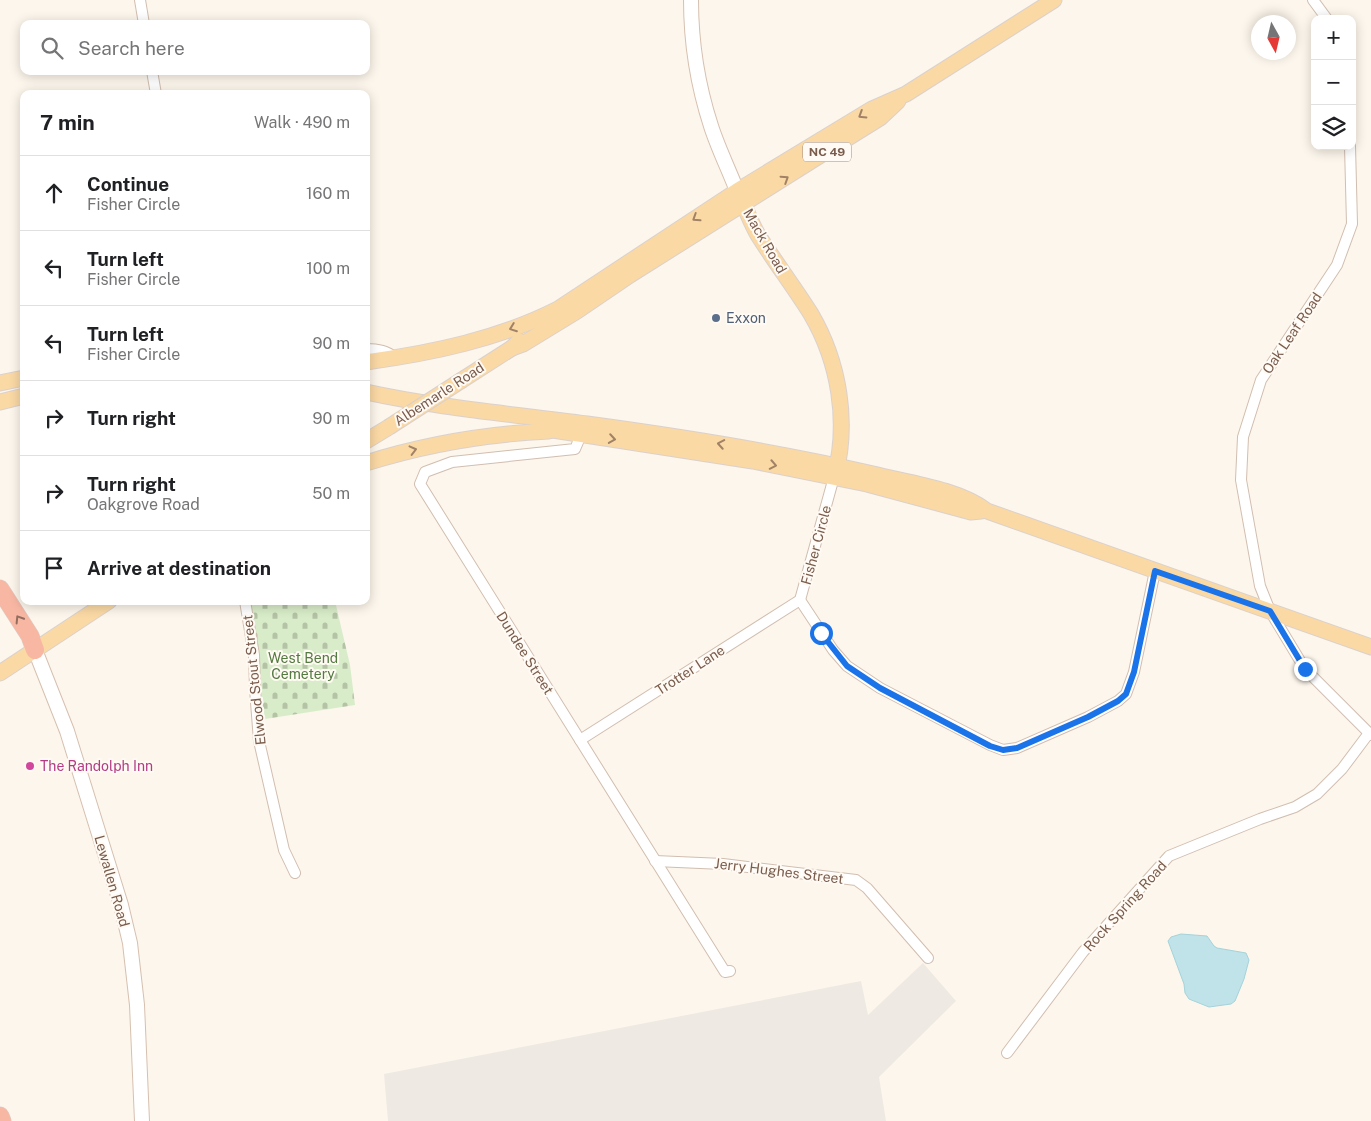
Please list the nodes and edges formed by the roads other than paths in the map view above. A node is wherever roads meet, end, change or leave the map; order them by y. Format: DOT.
graph roads {
  1 [pos="140,0"];
  2 [pos="691,0"];
  3 [pos="1054,0"];
  4 [pos="1313,0"];
  5 [pos="1324,15"];
  6 [pos="143,20"];
  7 [pos="153,75"];
  8 [pos="155,90"];
  9 [pos="1350,150"];
  10 [pos="741,198"];
  11 [pos="558,308"];
  12 [pos="512,348"];
  13 [pos="370,349"];
  14 [pos="396,358"];
  15 [pos="370,361"];
  16 [pos="20,379"];
  17 [pos="0,384"];
  18 [pos="370,393"];
  19 [pos="20,397"];
  20 [pos="370,400"];
  21 [pos="0,402"];
  22 [pos="557,431"];
  23 [pos="581,434"];
  24 [pos="370,438"];
  25 [pos="370,462"];
  26 [pos="836,472"];
  27 [pos="1155,571"];
  28 [pos="0,589"];
  29 [pos="800,600"];
  30 [pos="103,605"];
  31 [pos="246,605"];
  32 [pos="1270,611"];
  33 [pos="1371,647"];
  34 [pos="35,650"];
  35 [pos="0,673"];
  36 [pos="1370,734"];
  37 [pos="580,740"];
  38 [pos="655,860"];
  39 [pos="295,873"];
  40 [pos="928,958"];
  41 [pos="730,971"];
  42 [pos="1007,1053"];
  43 [pos="0,1116"];
  44 [pos="2,1121"];
  45 [pos="142,1121"];
  1 -- 6 [label="street"];
  2 -- 10 [label="street, Mack Road"];
  3 -- 10 [label="main road, NC 49"];
  4 -- 5 [label="street"];
  7 -- 8 [label="street"];
  9 -- 32 [label="street, Oak Leaf Road"];
  10 -- 11 [label="main road, NC 49, one-way"];
  10 -- 12 [label="main road, Albemarle Road / NC 49"];
  10 -- 26 [label="main road, Mack Road"];
  11 -- 12 [label="main road, Albemarle Road"];
  11 -- 14 [label="main road, NC 49, one-way"];
  12 -- 24 [label="main road, Albemarle Road, bridge"];
  13 -- 14 [label="street"];
  14 -- 15 [label="main road, NC 49"];
  16 -- 17 [label="main road"];
  26 -- 18 [label="main road, one-way"];
  19 -- 21 [label="main road"];
  20 -- 22 [label="main road"];
  22 -- 23 [label="main road"];
  25 -- 22 [label="main road, one-way"];
  23 -- 26 [label="main road, one-way"];
  23 -- 37 [label="street, Dundee Street"];
  26 -- 27 [label="main road"];
  26 -- 29 [label="street, Fisher Circle"];
  27 -- 29 [label="street, Fisher Circle"];
  27 -- 32 [label="main road"];
  34 -- 28 [label="highway, one-way"];
  29 -- 37 [label="street, Trotter Lane"];
  30 -- 34 [label="main road"];
  31 -- 39 [label="street, Elwood Stout Street"];
  32 -- 33 [label="main road"];
  32 -- 36 [label="street, Oak Leaf Road"];
  34 -- 35 [label="main road"];
  34 -- 45 [label="street, Lewallen Road"];
  36 -- 42 [label="street, Rock Spring Road"];
  37 -- 38 [label="street, Dundee Street"];
  38 -- 40 [label="street, Jerry Hughes Street"];
  38 -- 41 [label="street, Dundee Street"];
  43 -- 44 [label="highway"];
}
